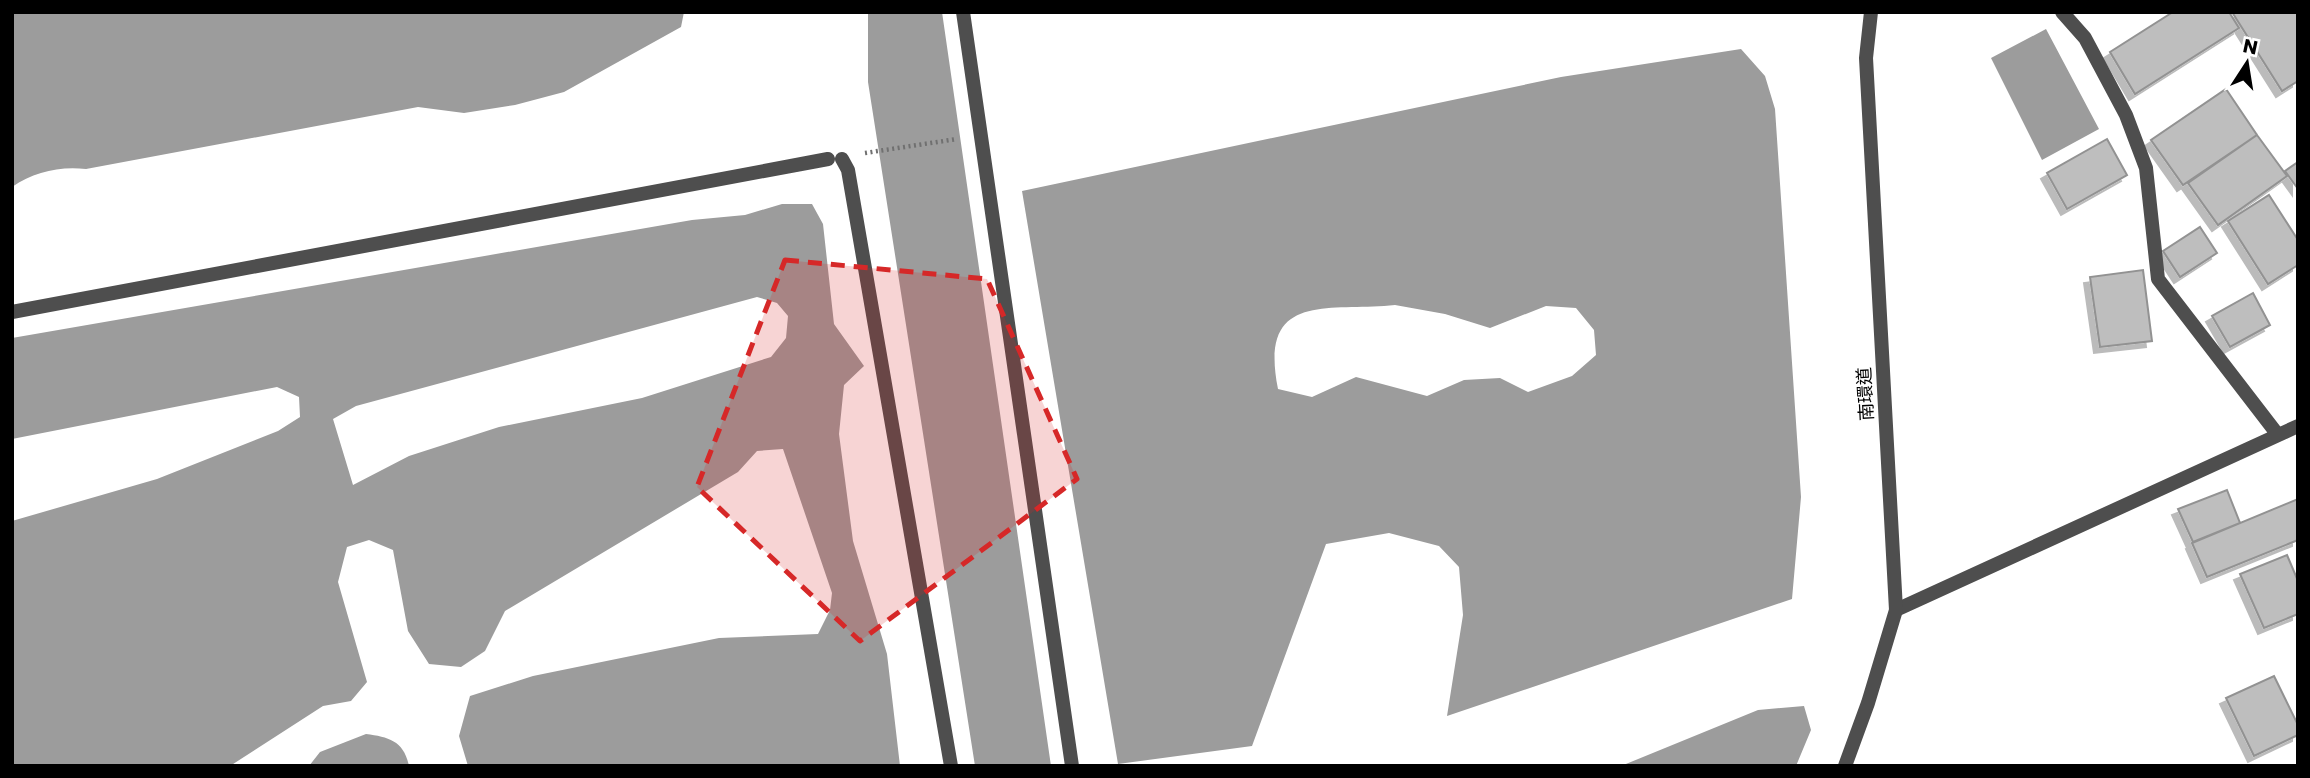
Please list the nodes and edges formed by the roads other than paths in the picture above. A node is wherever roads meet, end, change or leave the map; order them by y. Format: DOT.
graph roads {
  1 [pos="963,12"];
  2 [pos="1871,12"];
  3 [pos="2062,12"];
  4 [pos="12,312"];
  5 [pos="2298,426"];
  6 [pos="2278,435"];
  7 [pos="1896,610"];
  8 [pos="951,766"];
  9 [pos="1072,766"];
  10 [pos="1845,766"];
  1 -- 9 [label="street"];
  2 -- 7 [label="street, 南環道"];
  3 -- 6 [label="street"];
  4 -- 8 [label="street"];
  5 -- 6 [label="street"];
  6 -- 7 [label="street"];
  7 -- 10 [label="street, 南環道"];
}
